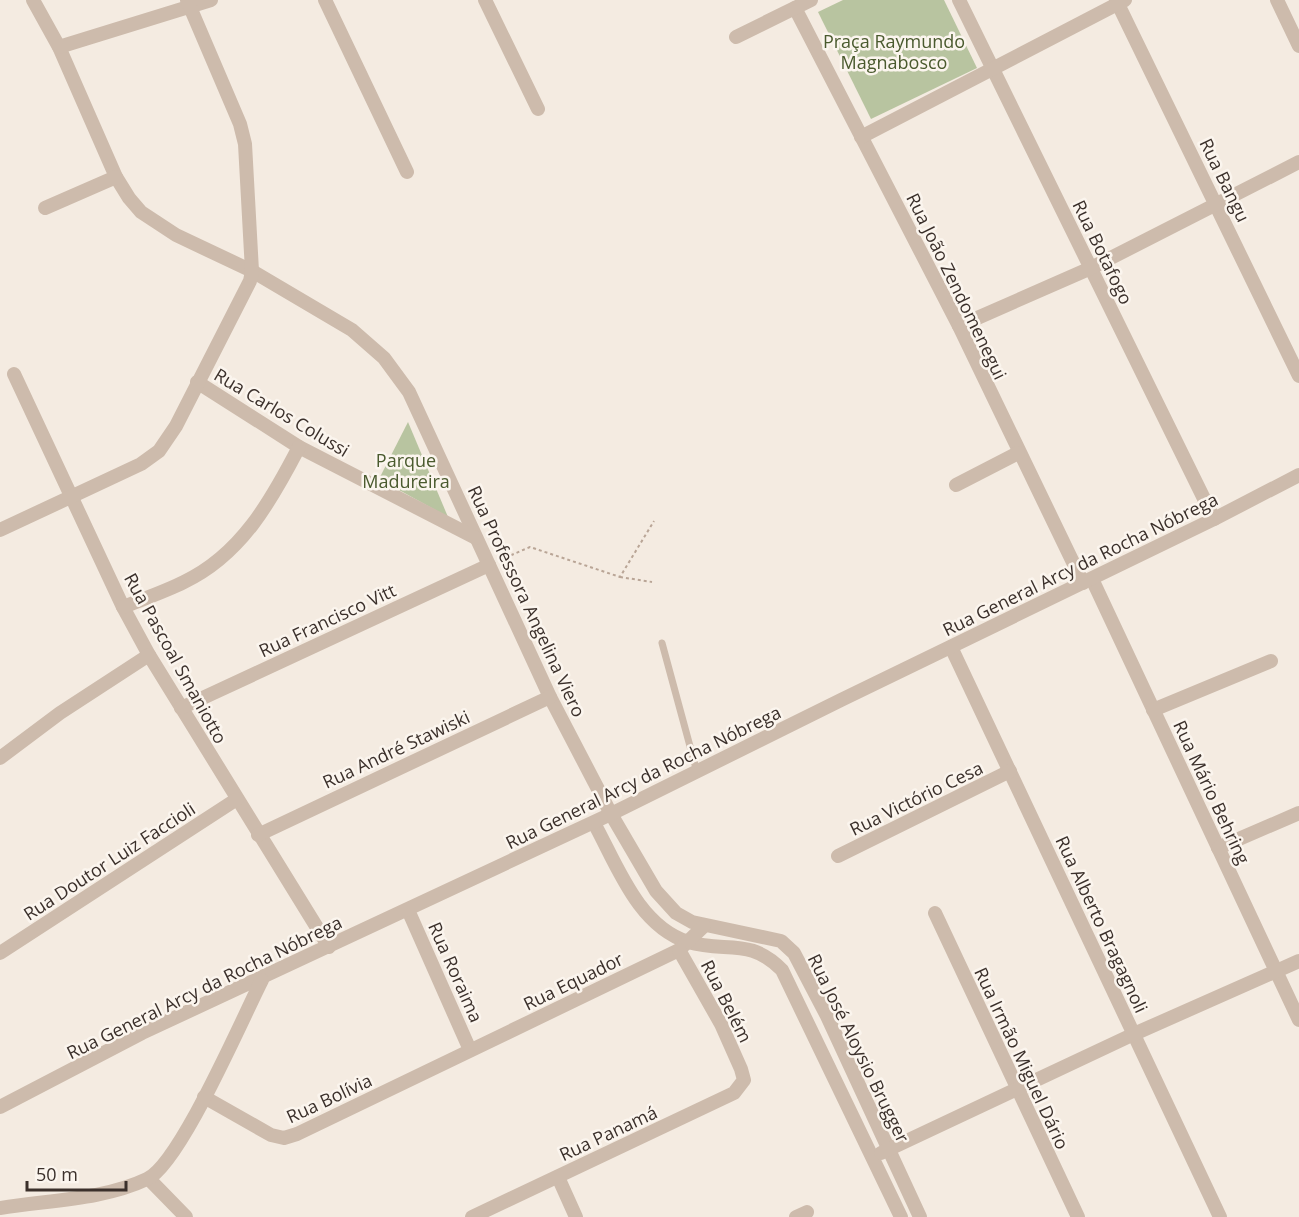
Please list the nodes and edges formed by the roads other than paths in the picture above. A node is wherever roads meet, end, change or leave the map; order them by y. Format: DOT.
graph roads {
  1 [pos="33,0"];
  2 [pos="211,0"];
  3 [pos="325,0"];
  4 [pos="485,0"];
  5 [pos="811,0"];
  6 [pos="959,0"];
  7 [pos="1278,0"];
  8 [pos="1120,1"];
  9 [pos="188,3"];
  10 [pos="795,8"];
  11 [pos="736,38"];
  12 [pos="1299,46"];
  13 [pos="59,47"];
  14 [pos="994,70"];
  15 [pos="538,109"];
  16 [pos="861,137"];
  17 [pos="1299,162"];
  18 [pos="407,171"];
  19 [pos="116,177"];
  20 [pos="1216,204"];
  21 [pos="45,208"];
  22 [pos="1091,268"];
  23 [pos="252,271"];
  24 [pos="959,326"];
  25 [pos="14,374"];
  26 [pos="1299,376"];
  27 [pos="197,382"];
  28 [pos="298,447"];
  29 [pos="1018,453"];
  30 [pos="1299,475"];
  31 [pos="956,486"];
  32 [pos="72,497"];
  33 [pos="1214,519"];
  34 [pos="0,530"];
  35 [pos="476,538"];
  36 [pos="489,565"];
  37 [pos="1087,581"];
  38 [pos="123,607"];
  39 [pos="662,643"];
  40 [pos="951,647"];
  41 [pos="149,655"];
  42 [pos="1271,662"];
  43 [pos="550,697"];
  44 [pos="181,708"];
  45 [pos="1153,711"];
  46 [pos="0,758"];
  47 [pos="1010,771"];
  48 [pos="697,772"];
  49 [pos="237,799"];
  50 [pos="1299,813"];
  51 [pos="611,814"];
  52 [pos="594,823"];
  53 [pos="258,835"];
  54 [pos="1218,848"];
  55 [pos="838,856"];
  56 [pos="656,891"];
  57 [pos="639,904"];
  58 [pos="408,910"];
  59 [pos="935,913"];
  60 [pos="704,926"];
  61 [pos="760,935"];
  62 [pos="684,946"];
  63 [pos="329,947"];
  64 [pos="756,950"];
  65 [pos="0,953"];
  66 [pos="1299,961"];
  67 [pos="1276,972"];
  68 [pos="806,973"];
  69 [pos="262,980"];
  70 [pos="790,982"];
  71 [pos="827,1016"];
  72 [pos="1299,1020"];
  73 [pos="810,1024"];
  74 [pos="1134,1034"];
  75 [pos="470,1050"];
  76 [pos="741,1070"];
  77 [pos="1018,1090"];
  78 [pos="204,1098"];
  79 [pos="0,1107"];
  80 [pos="888,1150"];
  81 [pos="873,1157"];
  82 [pos="558,1177"];
  83 [pos="149,1179"];
  84 [pos="0,1208"];
  85 [pos="186,1217"];
  86 [pos="472,1217"];
  87 [pos="576,1217"];
  88 [pos="901,1217"];
  89 [pos="920,1217"];
  90 [pos="1078,1217"];
  91 [pos="1220,1217"];
  1 -- 13 [label="street, Rua Professora Angelina Viero"];
  2 -- 9 [label="street"];
  3 -- 18 [label="street"];
  4 -- 15 [label="street"];
  5 -- 10 [label="street"];
  6 -- 14 [label="street, Rua Botafogo"];
  7 -- 12 [label="street"];
  8 -- 14 [label="street"];
  8 -- 20 [label="street, Rua Bangu"];
  9 -- 13 [label="street"];
  9 -- 23 [label="street"];
  10 -- 11 [label="street"];
  10 -- 16 [label="street, Rua João Zendomenegui"];
  13 -- 19 [label="street, Rua Professora Angelina Viero"];
  14 -- 16 [label="street"];
  14 -- 22 [label="street, Rua Botafogo"];
  16 -- 24 [label="street, Rua João Zendomenegui"];
  17 -- 20 [label="street"];
  19 -- 21 [label="street"];
  19 -- 23 [label="street, Rua Professora Angelina Viero"];
  20 -- 22 [label="street"];
  20 -- 26 [label="street, Rua Bangu"];
  22 -- 24 [label="street"];
  22 -- 33 [label="street, Rua Botafogo"];
  23 -- 27 [label="street"];
  23 -- 35 [label="street, Rua Professora Angelina Viero"];
  24 -- 29 [label="street, Rua João Zendomenegui"];
  25 -- 32 [label="street, Rua Pascoal Smaniotto"];
  27 -- 28 [label="street, Rua Carlos Colussi"];
  27 -- 32 [label="street"];
  28 -- 35 [label="street, Rua Carlos Colussi"];
  28 -- 38 [label="street"];
  29 -- 31 [label="street"];
  29 -- 37 [label="street, Rua João Zendomenegui"];
  30 -- 33 [label="street, Rua General Arcy da Rocha Nóbrega"];
  32 -- 34 [label="street"];
  32 -- 38 [label="street, Rua Pascoal Smaniotto"];
  33 -- 37 [label="street, Rua General Arcy da Rocha Nóbrega"];
  35 -- 36 [label="street, Rua Professora Angelina Viero"];
  36 -- 43 [label="street, Rua Professora Angelina Viero"];
  36 -- 44 [label="street, Rua Francisco Vitt"];
  37 -- 40 [label="street, Rua General Arcy da Rocha Nóbrega"];
  37 -- 45 [label="street, Rua Mário Behring"];
  38 -- 41 [label="street, Rua Pascoal Smaniotto"];
  39 -- 48 [label="lane"];
  40 -- 47 [label="street, Rua Alberto Bragagnoli"];
  40 -- 48 [label="street, Rua General Arcy da Rocha Nóbrega"];
  41 -- 44 [label="street, Rua Pascoal Smaniotto"];
  41 -- 46 [label="street"];
  42 -- 45 [label="street"];
  43 -- 51 [label="street, Rua Professora Angelina Viero"];
  43 -- 53 [label="street, Rua André Stawiski"];
  44 -- 49 [label="street, Rua Pascoal Smaniotto"];
  45 -- 54 [label="street, Rua Mário Behring"];
  47 -- 55 [label="street, Rua Victório Cesa"];
  47 -- 74 [label="street, Rua Alberto Bragagnoli"];
  48 -- 51 [label="street, Rua General Arcy da Rocha Nóbrega"];
  49 -- 53 [label="street, Rua Pascoal Smaniotto"];
  49 -- 65 [label="street, Rua Doutor Luiz Faccioli"];
  50 -- 54 [label="street"];
  51 -- 52 [label="street, Rua General Arcy da Rocha Nóbrega"];
  51 -- 56 [label="street, Rua José Aloysio Brugger"];
  52 -- 57 [label="street"];
  52 -- 58 [label="street, Rua General Arcy da Rocha Nóbrega"];
  53 -- 63 [label="street, Rua Pascoal Smaniotto"];
  54 -- 67 [label="street, Rua Mário Behring"];
  56 -- 57 [label="street"];
  56 -- 60 [label="street, Rua José Aloysio Brugger"];
  57 -- 62 [label="street"];
  58 -- 63 [label="street, Rua General Arcy da Rocha Nóbrega"];
  58 -- 75 [label="street, Rua Roraima"];
  59 -- 77 [label="street, Rua Irmão Miguel Dário"];
  60 -- 61 [label="street, Rua José Aloysio Brugger"];
  60 -- 62 [label="street"];
  61 -- 64 [label="street"];
  61 -- 68 [label="street, Rua José Aloysio Brugger"];
  62 -- 64 [label="street"];
  62 -- 75 [label="street, Rua Equador"];
  62 -- 76 [label="street, Rua Belém"];
  63 -- 69 [label="street, Rua General Arcy da Rocha Nóbrega"];
  64 -- 70 [label="street, Rua José Aloysio Brugger"];
  66 -- 67 [label="street"];
  67 -- 72 [label="street, Rua Mário Behring"];
  67 -- 74 [label="street"];
  68 -- 70 [label="street"];
  68 -- 71 [label="street, Rua José Aloysio Brugger"];
  69 -- 78 [label="street"];
  69 -- 79 [label="street, Rua General Arcy da Rocha Nóbrega"];
  70 -- 73 [label="street, Rua José Aloysio Brugger"];
  71 -- 73 [label="street"];
  71 -- 80 [label="street, Rua José Aloysio Brugger"];
  73 -- 81 [label="street, Rua José Aloysio Brugger"];
  74 -- 77 [label="street"];
  74 -- 91 [label="street, Rua Alberto Bragagnoli"];
  75 -- 78 [label="street, Rua Bolívia"];
  76 -- 82 [label="street, Rua Panamá"];
  77 -- 80 [label="street"];
  77 -- 90 [label="street, Rua Irmão Miguel Dário"];
  78 -- 83 [label="street"];
  80 -- 81 [label="street"];
  80 -- 89 [label="street, Rua José Aloysio Brugger"];
  81 -- 88 [label="street, Rua José Aloysio Brugger"];
  82 -- 86 [label="street, Rua Panamá"];
  82 -- 87 [label="street"];
  83 -- 84 [label="street"];
  83 -- 85 [label="street"];
}
